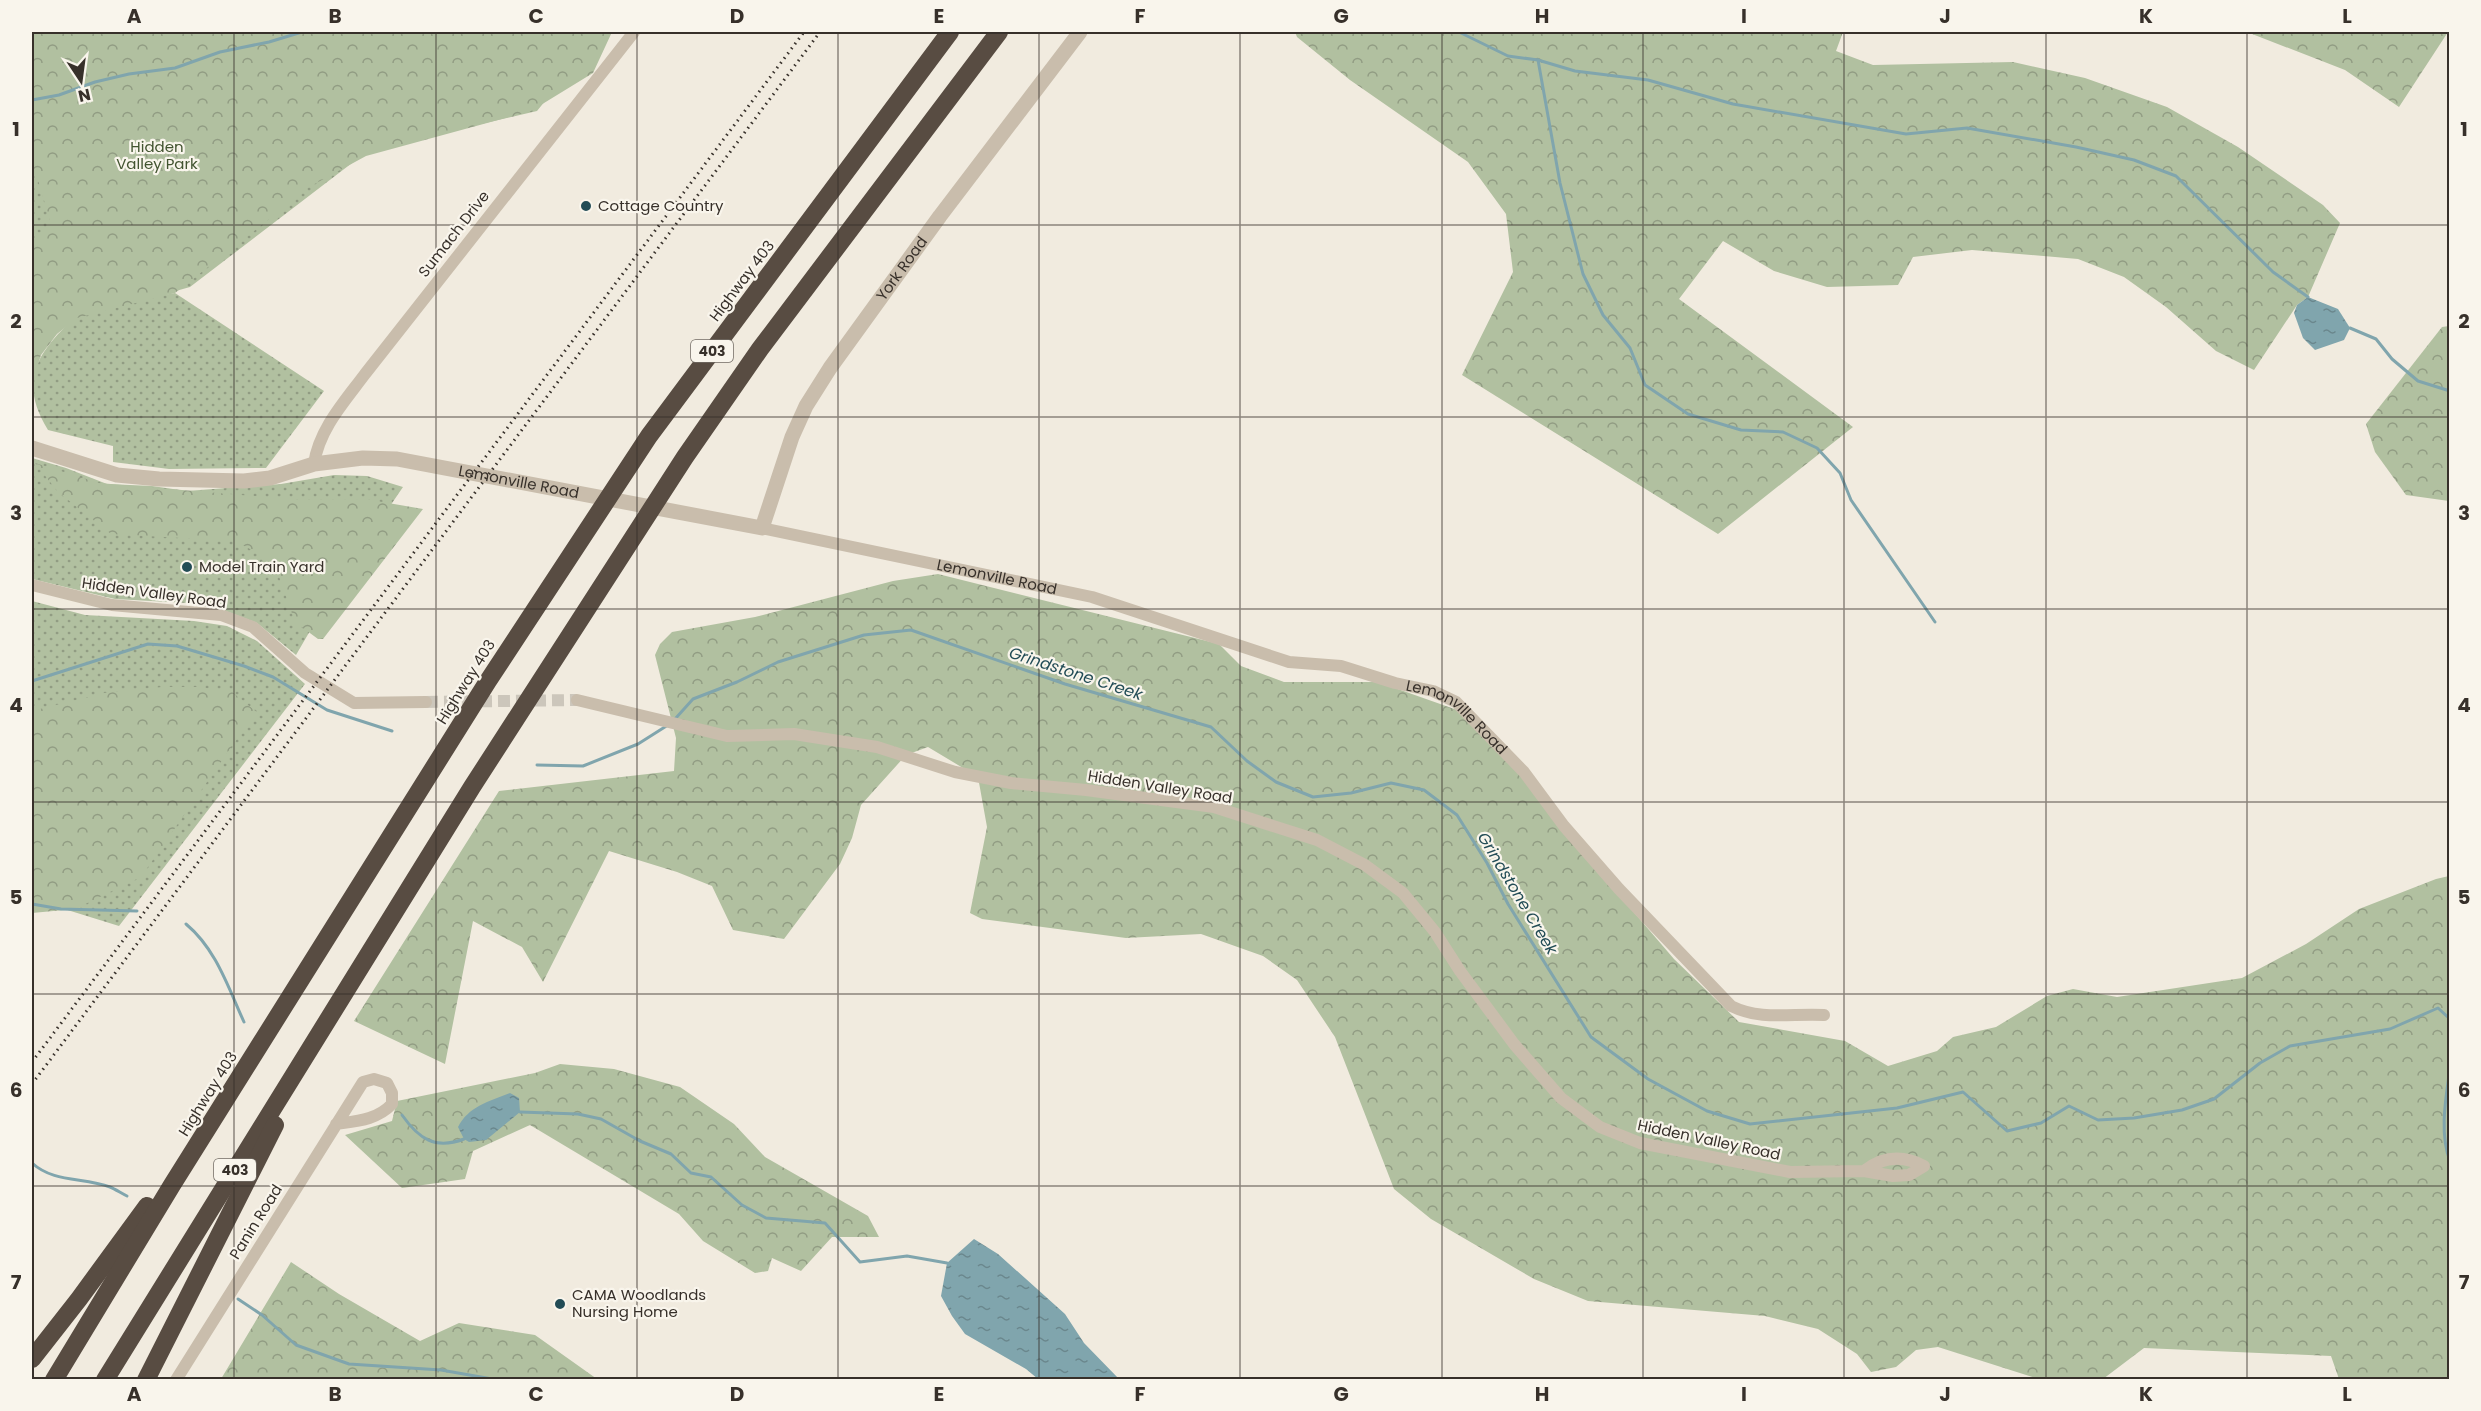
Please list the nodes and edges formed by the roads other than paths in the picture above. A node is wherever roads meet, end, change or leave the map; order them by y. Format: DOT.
graph roads {
  1 [pos="634,32"];
  2 [pos="950,32"];
  3 [pos="999,32"];
  4 [pos="1080,32"];
  5 [pos="32,448"];
  6 [pos="314,464"];
  7 [pos="762,528"];
  8 [pos="32,585"];
  9 [pos="577,700"];
  10 [pos="426,702"];
  11 [pos="364,960"];
  12 [pos="1824,1015"];
  13 [pos="238,1080"];
  14 [pos="336,1124"];
  15 [pos="1864,1171"];
  16 [pos="32,1359"];
  17 [pos="54,1380"];
  18 [pos="105,1380"];
  19 [pos="146,1380"];
  20 [pos="176,1380"];
  1 -- 6 [label="street, Sumach Drive"];
  2 -- 13 [label="highway, Highway 403 / 403"];
  3 -- 11 [label="highway, 403"];
  4 -- 7 [label="street, York Road"];
  5 -- 6 [label="street, Lemonville Road"];
  6 -- 7 [label="street, Lemonville Road"];
  7 -- 12 [label="street, Lemonville Road"];
  8 -- 10 [label="street, Hidden Valley Road"];
  9 -- 15 [label="street, Hidden Valley Road"];
  11 -- 18 [label="highway, 403"];
  11 -- 19 [label="highway"];
  13 -- 16 [label="highway"];
  13 -- 17 [label="highway, Highway 403 / 403"];
  14 -- 14 [label="street, Panin Road"];
  14 -- 20 [label="street, Panin Road"];
}
